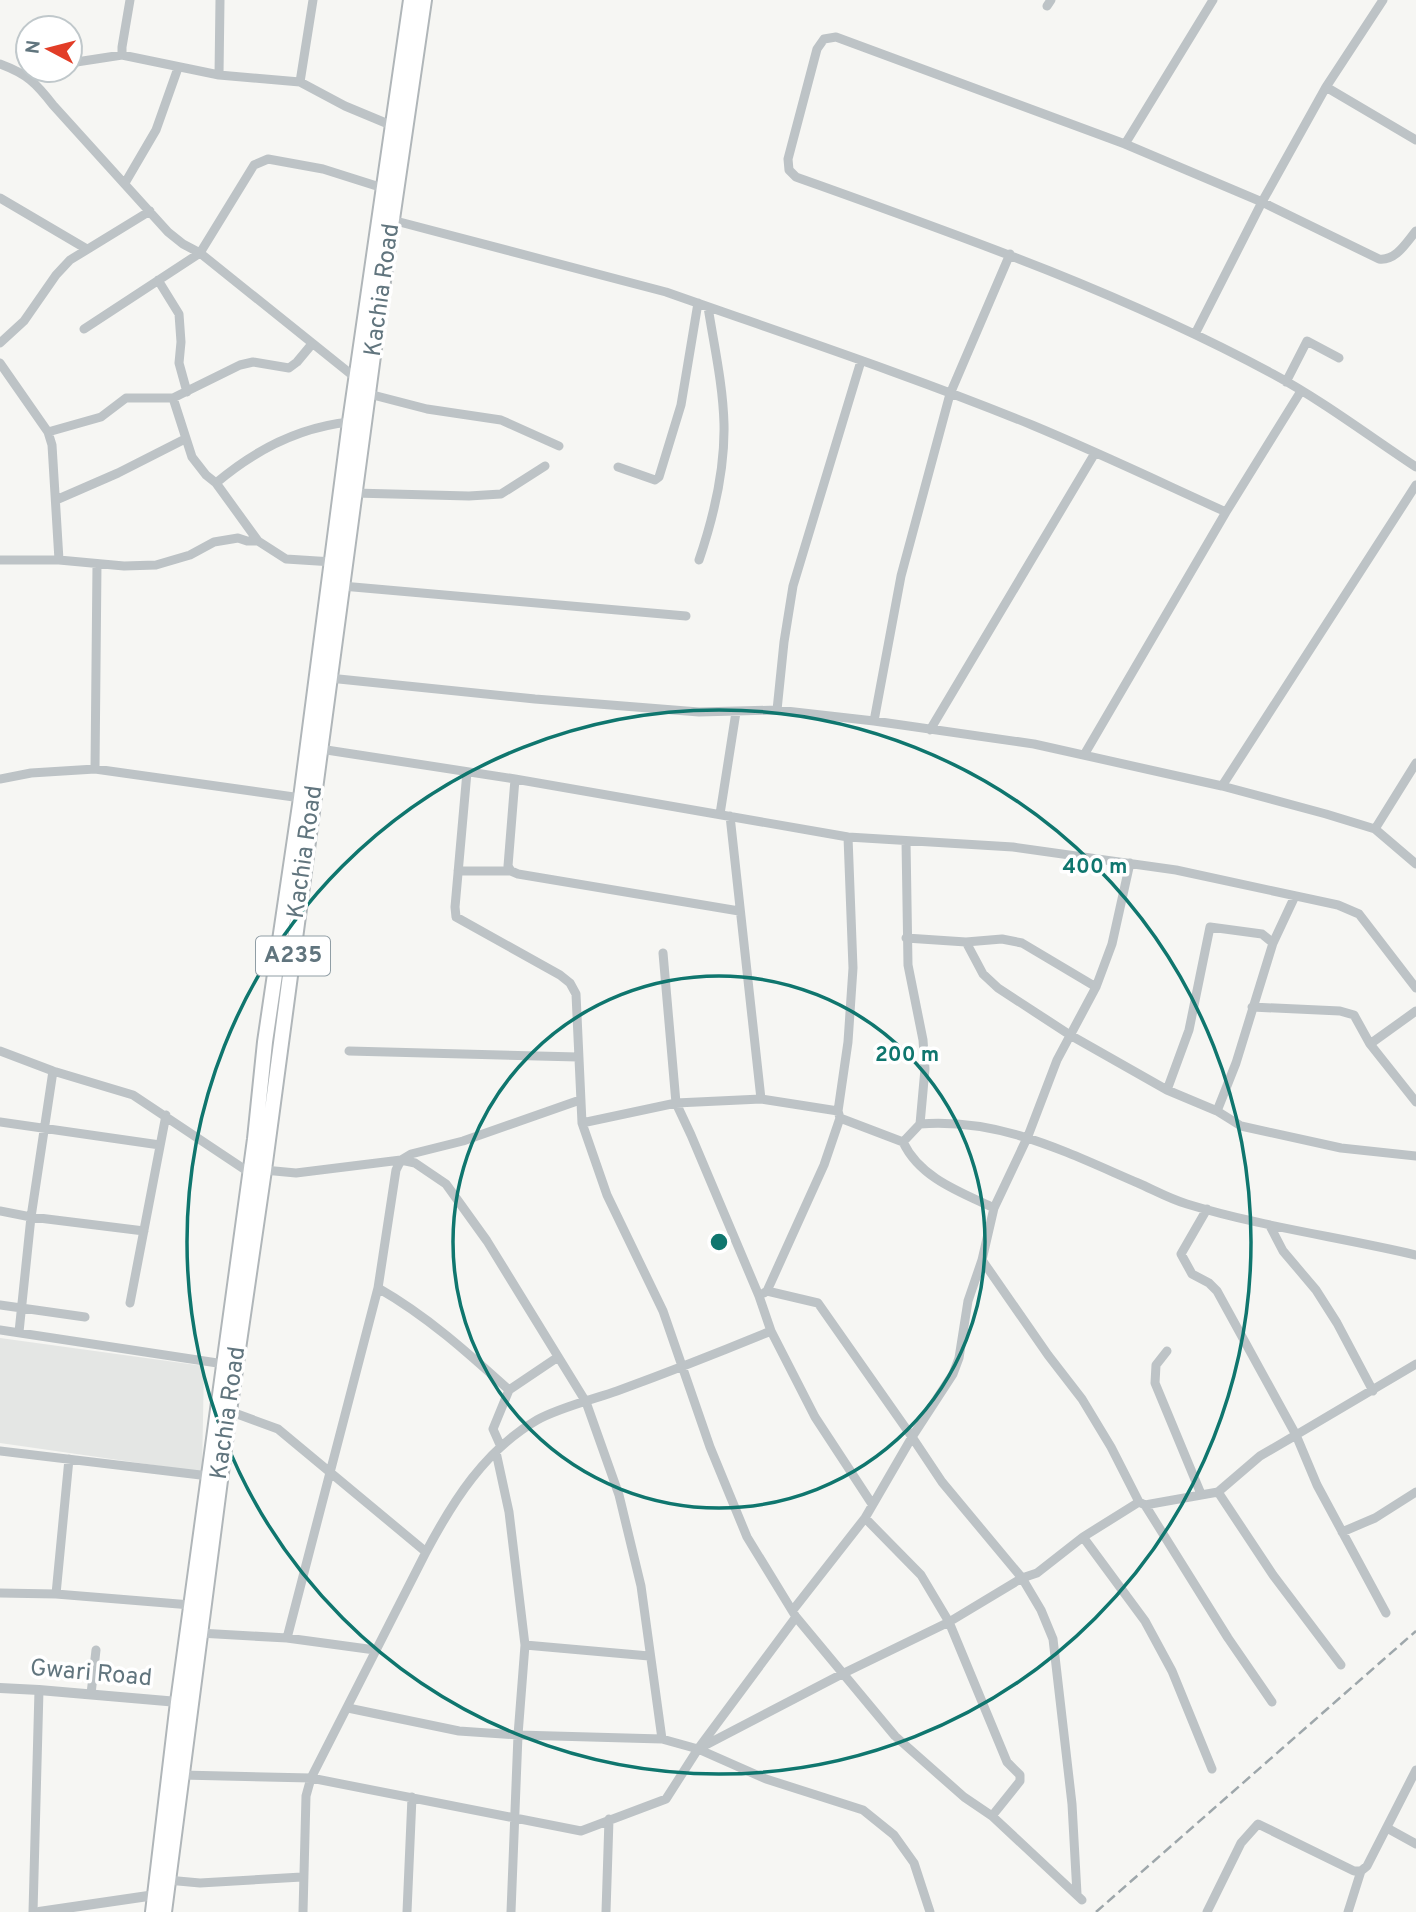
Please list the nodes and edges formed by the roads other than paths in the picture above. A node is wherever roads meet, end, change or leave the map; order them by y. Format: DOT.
graph roads {
  1 [pos="130,0"];
  2 [pos="220,0"];
  3 [pos="313,0"];
  4 [pos="411,0"];
  5 [pos="424,0"];
  6 [pos="1213,0"];
  7 [pos="1383,0"];
  8 [pos="122,55"];
  9 [pos="84,61"];
  10 [pos="178,68"];
  11 [pos="219,75"];
  12 [pos="300,82"];
  13 [pos="37,84"];
  14 [pos="1326,88"];
  15 [pos="393,126"];
  16 [pos="1416,140"];
  17 [pos="1125,144"];
  18 [pos="125,183"];
  19 [pos="383,188"];
  20 [pos="0,198"];
  21 [pos="1262,202"];
  22 [pos="150,211"];
  23 [pos="392,220"];
  24 [pos="1416,231"];
  25 [pos="85,248"];
  26 [pos="200,253"];
  27 [pos="1010,254"];
  28 [pos="158,280"];
  29 [pos="703,305"];
  30 [pos="84,329"];
  31 [pos="1195,334"];
  32 [pos="0,343"];
  33 [pos="312,344"];
  34 [pos="1339,358"];
  35 [pos="861,361"];
  36 [pos="0,363"];
  37 [pos="357,379"];
  38 [pos="1286,382"];
  39 [pos="1301,391"];
  40 [pos="187,392"];
  41 [pos="369,394"];
  42 [pos="950,394"];
  43 [pos="173,398"];
  44 [pos="350,422"];
  45 [pos="48,432"];
  46 [pos="185,439"];
  47 [pos="559,446"];
  48 [pos="1095,453"];
  49 [pos="545,466"];
  50 [pos="618,467"];
  51 [pos="1416,467"];
  52 [pos="216,483"];
  53 [pos="1416,485"];
  54 [pos="354,493"];
  55 [pos="56,500"];
  56 [pos="1226,512"];
  57 [pos="258,541"];
  58 [pos="59,560"];
  59 [pos="699,560"];
  60 [pos="0,561"];
  61 [pos="333,562"];
  62 [pos="97,564"];
  63 [pos="342,586"];
  64 [pos="686,616"];
  65 [pos="329,678"];
  66 [pos="777,710"];
  67 [pos="736,712"];
  68 [pos="874,721"];
  69 [pos="930,730"];
  70 [pos="320,749"];
  71 [pos="1084,755"];
  72 [pos="1416,763"];
  73 [pos="95,769"];
  74 [pos="467,772"];
  75 [pos="0,779"];
  76 [pos="515,779"];
  77 [pos="1222,786"];
  78 [pos="301,798"];
  79 [pos="725,815"];
  80 [pos="1375,829"];
  81 [pos="848,837"];
  82 [pos="906,841"];
  83 [pos="1130,863"];
  84 [pos="1416,863"];
  85 [pos="458,871"];
  86 [pos="511,871"];
  87 [pos="1295,896"];
  88 [pos="739,911"];
  89 [pos="906,938"];
  90 [pos="966,942"];
  91 [pos="1273,943"];
  92 [pos="663,953"];
  93 [pos="1096,987"];
  94 [pos="1416,988"];
  95 [pos="1252,1007"];
  96 [pos="1416,1011"];
  97 [pos="1070,1035"];
  98 [pos="1370,1044"];
  99 [pos="0,1051"];
  100 [pos="349,1051"];
  101 [pos="578,1057"];
  102 [pos="53,1071"];
  103 [pos="1167,1090"];
  104 [pos="761,1099"];
  105 [pos="580,1101"];
  106 [pos="1416,1102"];
  107 [pos="676,1103"];
  108 [pos="1217,1111"];
  109 [pos="166,1115"];
  110 [pos="839,1115"];
  111 [pos="0,1122"];
  112 [pos="582,1123"];
  113 [pos="920,1124"];
  114 [pos="44,1130"];
  115 [pos="1028,1136"];
  116 [pos="262,1140"];
  117 [pos="903,1142"];
  118 [pos="160,1145"];
  119 [pos="1416,1156"];
  120 [pos="401,1160"];
  121 [pos="257,1171"];
  122 [pos="994,1208"];
  123 [pos="1207,1209"];
  124 [pos="0,1211"];
  125 [pos="31,1217"];
  126 [pos="1270,1226"];
  127 [pos="144,1231"];
  128 [pos="1416,1255"];
  129 [pos="982,1260"];
  130 [pos="378,1289"];
  131 [pos="763,1293"];
  132 [pos="130,1303"];
  133 [pos="0,1305"];
  134 [pos="22,1309"];
  135 [pos="85,1317"];
  136 [pos="0,1330"];
  137 [pos="771,1331"];
  138 [pos="19,1332"];
  139 [pos="1167,1351"];
  140 [pos="558,1357"];
  141 [pos="224,1364"];
  142 [pos="1416,1364"];
  143 [pos="681,1368"];
  144 [pos="509,1390"];
  145 [pos="1373,1391"];
  146 [pos="586,1402"];
  147 [pos="229,1411"];
  148 [pos="1296,1435"];
  149 [pos="912,1437"];
  150 [pos="498,1450"];
  151 [pos="0,1451"];
  152 [pos="69,1459"];
  153 [pos="329,1473"];
  154 [pos="209,1476"];
  155 [pos="1218,1492"];
  156 [pos="1416,1492"];
  157 [pos="1201,1494"];
  158 [pos="1142,1503"];
  159 [pos="872,1504"];
  160 [pos="865,1518"];
  161 [pos="1342,1532"];
  162 [pos="1083,1537"];
  163 [pos="426,1552"];
  164 [pos="1022,1578"];
  165 [pos="0,1593"];
  166 [pos="56,1594"];
  167 [pos="191,1605"];
  168 [pos="795,1613"];
  169 [pos="1385,1613"];
  170 [pos="949,1622"];
  171 [pos="199,1633"];
  172 [pos="287,1639"];
  173 [pos="525,1645"];
  174 [pos="96,1650"];
  175 [pos="375,1650"];
  176 [pos="649,1656"];
  177 [pos="1341,1665"];
  178 [pos="842,1674"];
  179 [pos="0,1688"];
  180 [pos="39,1690"];
  181 [pos="91,1694"];
  182 [pos="178,1702"];
  183 [pos="1272,1702"];
  184 [pos="348,1708"];
  185 [pos="518,1735"];
  186 [pos="662,1739"];
  187 [pos="698,1749"];
  188 [pos="1212,1769"];
  189 [pos="1416,1770"];
  190 [pos="181,1775"];
  191 [pos="311,1779"];
  192 [pos="412,1797"];
  193 [pos="992,1815"];
  194 [pos="514,1817"];
  195 [pos="609,1819"];
  196 [pos="1387,1828"];
  197 [pos="1416,1844"];
  198 [pos="1361,1871"];
  199 [pos="302,1877"];
  200 [pos="167,1880"];
  201 [pos="155,1895"];
  202 [pos="33,1912"];
  203 [pos="39,1912"];
  204 [pos="153,1912"];
  205 [pos="164,1912"];
  206 [pos="303,1912"];
  207 [pos="407,1912"];
  208 [pos="511,1912"];
  209 [pos="606,1912"];
  210 [pos="930,1912"];
  211 [pos="1207,1912"];
  212 [pos="1348,1912"];
  1 -- 8 [label="street"];
  2 -- 11 [label="street"];
  3 -- 12 [label="street"];
  4 -- 15 [label="highway, Kachia Road / A235"];
  5 -- 23 [label="highway, Kachia Road / A235"];
  6 -- 17 [label="street"];
  7 -- 14 [label="street"];
  8 -- 9 [label="street"];
  8 -- 10 [label="street"];
  10 -- 11 [label="street"];
  10 -- 18 [label="street"];
  11 -- 12 [label="street"];
  12 -- 15 [label="street"];
  13 -- 18 [label="street"];
  14 -- 16 [label="street"];
  14 -- 21 [label="street"];
  15 -- 19 [label="highway, Kachia Road / A235"];
  17 -- 21 [label="street"];
  17 -- 27 [label="street"];
  18 -- 22 [label="street"];
  19 -- 26 [label="street"];
  19 -- 37 [label="highway, Kachia Road / A235"];
  20 -- 25 [label="street"];
  21 -- 24 [label="street"];
  21 -- 31 [label="street"];
  22 -- 25 [label="street"];
  22 -- 26 [label="street"];
  23 -- 29 [label="street"];
  23 -- 41 [label="highway, Kachia Road / A235"];
  25 -- 32 [label="street"];
  26 -- 28 [label="street"];
  26 -- 33 [label="street"];
  27 -- 31 [label="street"];
  27 -- 42 [label="street"];
  28 -- 30 [label="street"];
  28 -- 40 [label="street"];
  29 -- 35 [label="street"];
  29 -- 50 [label="street"];
  29 -- 59 [label="street"];
  31 -- 38 [label="street"];
  33 -- 37 [label="street"];
  33 -- 40 [label="street"];
  34 -- 38 [label="street"];
  35 -- 42 [label="street"];
  35 -- 66 [label="street"];
  36 -- 45 [label="street"];
  37 -- 44 [label="highway, Kachia Road / A235"];
  38 -- 39 [label="street"];
  39 -- 51 [label="street"];
  39 -- 56 [label="street"];
  40 -- 43 [label="street"];
  41 -- 47 [label="street"];
  41 -- 54 [label="highway, Kachia Road / A235"];
  42 -- 48 [label="street"];
  42 -- 68 [label="street"];
  43 -- 45 [label="street"];
  43 -- 46 [label="street"];
  44 -- 52 [label="street"];
  44 -- 61 [label="highway, Kachia Road / A235"];
  45 -- 55 [label="street"];
  46 -- 52 [label="street"];
  46 -- 55 [label="street"];
  48 -- 56 [label="street"];
  48 -- 69 [label="street"];
  49 -- 54 [label="street"];
  52 -- 57 [label="street"];
  53 -- 77 [label="street"];
  54 -- 63 [label="highway, Kachia Road / A235"];
  55 -- 58 [label="street"];
  56 -- 71 [label="street"];
  57 -- 61 [label="street"];
  57 -- 62 [label="street"];
  58 -- 60 [label="street"];
  58 -- 62 [label="street"];
  61 -- 78 [label="highway, Kachia Road / A235"];
  62 -- 73 [label="street"];
  63 -- 64 [label="street"];
  63 -- 65 [label="highway, Kachia Road / A235"];
  65 -- 67 [label="street"];
  65 -- 70 [label="highway, Kachia Road / A235"];
  66 -- 67 [label="street"];
  66 -- 68 [label="street"];
  67 -- 79 [label="street"];
  68 -- 69 [label="street"];
  69 -- 71 [label="street"];
  70 -- 74 [label="street"];
  70 -- 116 [label="highway, Kachia Road / A235"];
  71 -- 77 [label="street"];
  72 -- 80 [label="street"];
  73 -- 75 [label="street"];
  73 -- 78 [label="street"];
  74 -- 76 [label="street"];
  74 -- 85 [label="street"];
  76 -- 79 [label="street"];
  76 -- 86 [label="street"];
  77 -- 80 [label="street"];
  78 -- 116 [label="highway, Kachia Road / A235"];
  79 -- 81 [label="street"];
  79 -- 88 [label="street"];
  80 -- 84 [label="street"];
  81 -- 82 [label="street"];
  81 -- 110 [label="street"];
  82 -- 83 [label="street"];
  82 -- 89 [label="street"];
  83 -- 87 [label="street"];
  83 -- 93 [label="street"];
  85 -- 86 [label="street"];
  85 -- 101 [label="street"];
  86 -- 88 [label="street"];
  87 -- 91 [label="street"];
  87 -- 94 [label="street"];
  88 -- 104 [label="street"];
  89 -- 90 [label="street"];
  89 -- 113 [label="street"];
  90 -- 93 [label="street"];
  90 -- 97 [label="street"];
  91 -- 95 [label="street"];
  91 -- 103 [label="street"];
  92 -- 107 [label="street"];
  93 -- 97 [label="street"];
  95 -- 98 [label="street"];
  95 -- 108 [label="street"];
  96 -- 98 [label="street"];
  97 -- 103 [label="street"];
  97 -- 115 [label="street"];
  98 -- 106 [label="street"];
  99 -- 102 [label="street"];
  100 -- 101 [label="street"];
  101 -- 105 [label="street"];
  102 -- 109 [label="street"];
  102 -- 114 [label="street"];
  103 -- 108 [label="street"];
  104 -- 107 [label="street"];
  104 -- 110 [label="street"];
  105 -- 112 [label="street"];
  105 -- 120 [label="street"];
  107 -- 112 [label="street"];
  107 -- 131 [label="street"];
  108 -- 119 [label="street"];
  109 -- 118 [label="street"];
  109 -- 121 [label="street"];
  110 -- 117 [label="street"];
  110 -- 131 [label="street"];
  111 -- 114 [label="street"];
  112 -- 143 [label="street"];
  113 -- 115 [label="street"];
  113 -- 117 [label="street"];
  114 -- 118 [label="street"];
  114 -- 125 [label="street"];
  115 -- 122 [label="street"];
  115 -- 123 [label="street"];
  116 -- 121 [label="highway, Kachia Road / A235"];
  117 -- 122 [label="street"];
  118 -- 127 [label="street"];
  120 -- 121 [label="street"];
  120 -- 130 [label="street"];
  120 -- 140 [label="street"];
  121 -- 141 [label="highway, Kachia Road / A235"];
  121 -- 147 [label="highway, Kachia Road / A235"];
  122 -- 129 [label="street"];
  123 -- 126 [label="street"];
  123 -- 148 [label="street"];
  124 -- 125 [label="street"];
  125 -- 127 [label="street"];
  125 -- 134 [label="street"];
  126 -- 128 [label="street"];
  126 -- 145 [label="street"];
  127 -- 132 [label="street"];
  129 -- 149 [label="street"];
  129 -- 158 [label="street"];
  130 -- 144 [label="street"];
  130 -- 153 [label="street"];
  131 -- 137 [label="street"];
  131 -- 149 [label="street"];
  133 -- 134 [label="street"];
  134 -- 135 [label="street"];
  134 -- 138 [label="street"];
  136 -- 138 [label="street"];
  137 -- 143 [label="street"];
  137 -- 159 [label="street"];
  138 -- 141 [label="street"];
  139 -- 157 [label="street"];
  140 -- 144 [label="street"];
  140 -- 146 [label="street"];
  141 -- 154 [label="highway, Kachia Road / A235"];
  142 -- 145 [label="street"];
  143 -- 146 [label="street"];
  143 -- 168 [label="street"];
  144 -- 150 [label="street"];
  145 -- 148 [label="street"];
  146 -- 150 [label="street"];
  146 -- 176 [label="street"];
  147 -- 153 [label="street"];
  147 -- 171 [label="highway, Kachia Road / A235"];
  148 -- 155 [label="street"];
  148 -- 161 [label="street"];
  149 -- 159 [label="street"];
  149 -- 164 [label="street"];
  150 -- 163 [label="street"];
  150 -- 173 [label="street"];
  151 -- 152 [label="street"];
  152 -- 154 [label="street"];
  152 -- 166 [label="street"];
  153 -- 163 [label="street"];
  153 -- 172 [label="street"];
  154 -- 167 [label="highway, Kachia Road / A235"];
  155 -- 157 [label="street"];
  155 -- 177 [label="street"];
  156 -- 161 [label="street"];
  157 -- 158 [label="street"];
  158 -- 162 [label="street"];
  158 -- 183 [label="street"];
  159 -- 160 [label="street"];
  160 -- 168 [label="street"];
  160 -- 170 [label="street"];
  161 -- 169 [label="street"];
  162 -- 164 [label="street"];
  162 -- 188 [label="street"];
  163 -- 175 [label="street"];
  164 -- 170 [label="street"];
  164 -- 193 [label="street"];
  165 -- 166 [label="street"];
  166 -- 167 [label="street"];
  167 -- 182 [label="highway, Kachia Road / A235"];
  168 -- 178 [label="street"];
  168 -- 187 [label="street"];
  170 -- 178 [label="street"];
  170 -- 193 [label="street"];
  171 -- 172 [label="street"];
  171 -- 190 [label="highway, Kachia Road / A235"];
  172 -- 175 [label="street"];
  173 -- 176 [label="street"];
  173 -- 185 [label="street"];
  174 -- 181 [label="street"];
  175 -- 184 [label="street"];
  176 -- 186 [label="street"];
  178 -- 187 [label="street"];
  178 -- 193 [label="street"];
  179 -- 180 [label="street, Gwari Road"];
  180 -- 181 [label="street, Gwari Road"];
  180 -- 202 [label="street"];
  181 -- 182 [label="street, Gwari Road"];
  182 -- 201 [label="highway, Kachia Road / A235"];
  184 -- 185 [label="street"];
  184 -- 191 [label="street"];
  185 -- 186 [label="street"];
  185 -- 194 [label="street"];
  186 -- 187 [label="street"];
  187 -- 195 [label="street"];
  187 -- 210 [label="street"];
  189 -- 196 [label="street"];
  190 -- 191 [label="street"];
  190 -- 200 [label="highway, Kachia Road / A235"];
  191 -- 192 [label="street"];
  191 -- 199 [label="street"];
  192 -- 194 [label="street"];
  192 -- 207 [label="street"];
  194 -- 195 [label="street"];
  194 -- 208 [label="street"];
  195 -- 209 [label="street"];
  196 -- 197 [label="street"];
  196 -- 198 [label="street"];
  198 -- 211 [label="street"];
  198 -- 212 [label="street"];
  199 -- 200 [label="street"];
  199 -- 206 [label="street"];
  200 -- 205 [label="highway, Kachia Road / A235"];
  201 -- 203 [label="street"];
  201 -- 204 [label="highway, Kachia Road / A235"];
}
